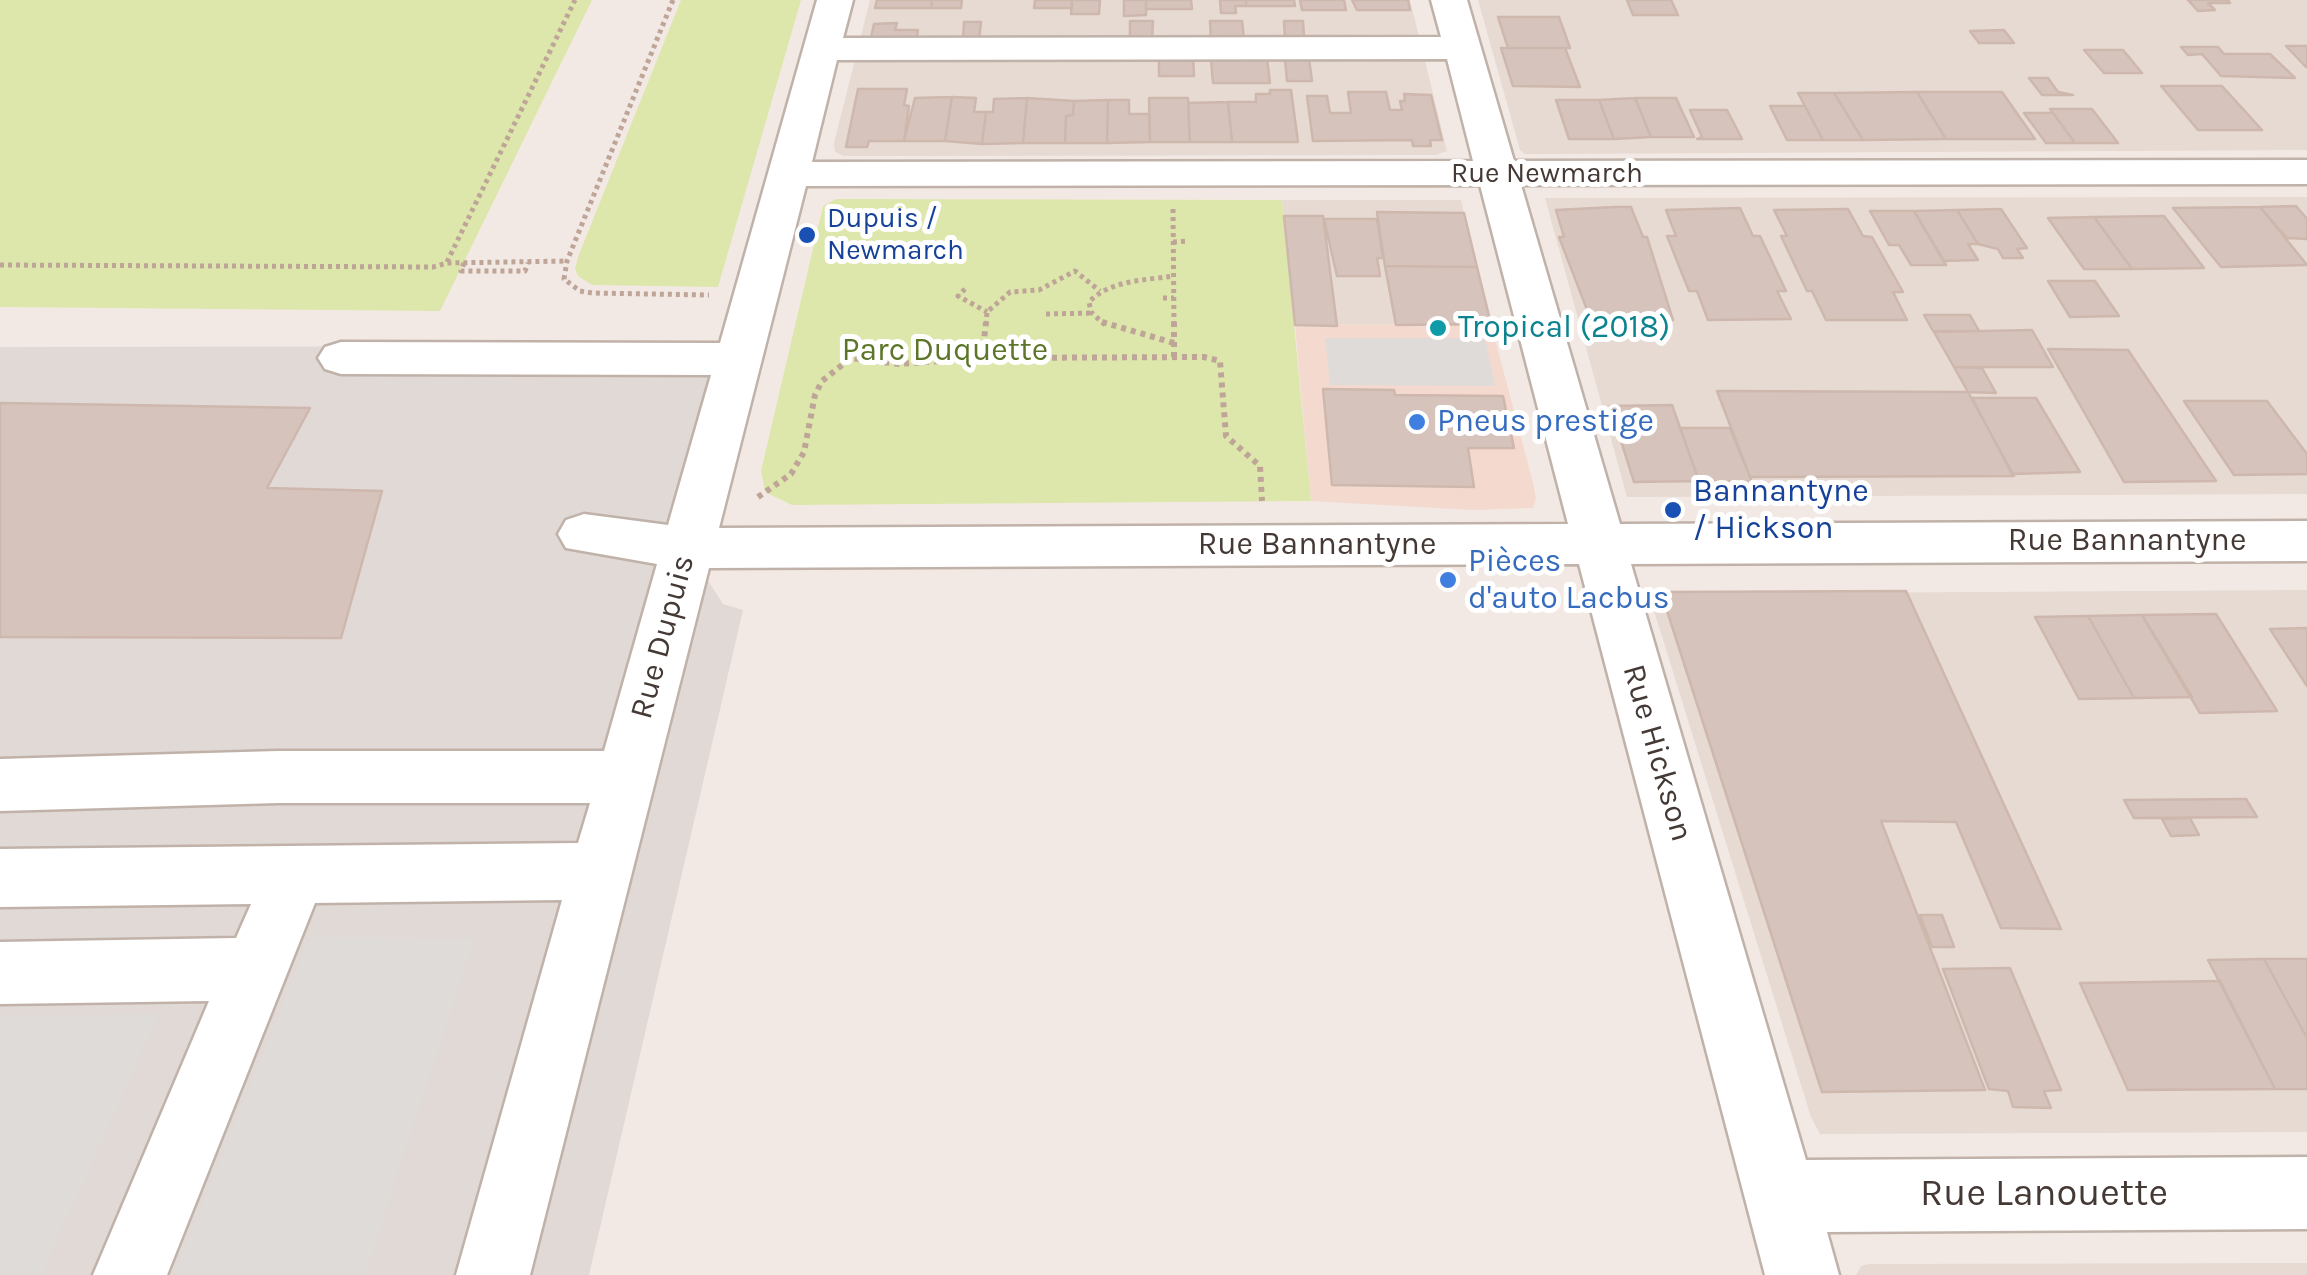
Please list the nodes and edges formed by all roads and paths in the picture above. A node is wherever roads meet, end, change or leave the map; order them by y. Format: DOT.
graph roads {
  1 [pos="576,0"];
  2 [pos="673,0"];
  3 [pos="835,0"];
  4 [pos="1449,0"];
  5 [pos="1462,48"];
  6 [pos="822,49"];
  7 [pos="2307,172"];
  8 [pos="788,174"];
  9 [pos="1496,174"];
  10 [pos="1173,196"];
  11 [pos="1189,241"];
  12 [pos="1174,242"];
  13 [pos="567,261"];
  14 [pos="446,263"];
  15 [pos="0,265"];
  16 [pos="1174,276"];
  17 [pos="965,288"];
  18 [pos="1100,290"];
  19 [pos="756,295"];
  20 [pos="1164,298"];
  21 [pos="1174,298"];
  22 [pos="987,312"];
  23 [pos="1092,313"];
  24 [pos="1046,314"];
  25 [pos="985,325"];
  26 [pos="972,326"];
  27 [pos="1174,343"];
  28 [pos="857,352"];
  29 [pos="341,358"];
  30 [pos="851,358"];
  31 [pos="982,358"];
  32 [pos="1174,358"];
  33 [pos="738,359"];
  34 [pos="758,497"];
  35 [pos="1262,505"];
  36 [pos="584,534"];
  37 [pos="2307,540"];
  38 [pos="1598,544"];
  39 [pos="687,548"];
  40 [pos="626,776"];
  41 [pos="0,784"];
  42 [pos="600,871"];
  43 [pos="296,874"];
  44 [pos="0,878"];
  45 [pos="256,969"];
  46 [pos="0,973"];
  47 [pos="2307,1193"];
  48 [pos="1780,1196"];
  49 [pos="130,1275"];
  50 [pos="493,1275"];
  51 [pos="1802,1275"];
  1 -- 14 [label="path"];
  2 -- 13 [label="path"];
  3 -- 6 [label="street, Rue Dupuis"];
  4 -- 5 [label="street, Rue Hickson"];
  5 -- 6 [label="street"];
  5 -- 9 [label="street, Rue Hickson"];
  6 -- 8 [label="street, Rue Dupuis"];
  7 -- 9 [label="street, Rue Newmarch"];
  8 -- 9 [label="street, Rue Newmarch"];
  8 -- 19 [label="street, Rue Dupuis"];
  9 -- 38 [label="street, Rue Hickson"];
  10 -- 12 [label="path"];
  11 -- 12 [label="path"];
  12 -- 16 [label="path"];
  13 -- 14 [label="path"];
  13 -- 19 [label="path"];
  14 -- 15 [label="path"];
  16 -- 18 [label="path"];
  16 -- 21 [label="path"];
  17 -- 22 [label="path"];
  18 -- 22 [label="path"];
  18 -- 23 [label="path"];
  19 -- 33 [label="street, Rue Dupuis"];
  20 -- 21 [label="path"];
  21 -- 27 [label="path"];
  22 -- 25 [label="path"];
  23 -- 24 [label="path"];
  23 -- 27 [label="path"];
  25 -- 26 [label="path"];
  25 -- 31 [label="path"];
  27 -- 32 [label="path"];
  28 -- 30 [label="path"];
  29 -- 33 [label="street"];
  30 -- 31 [label="path"];
  30 -- 34 [label="path"];
  31 -- 32 [label="path"];
  32 -- 35 [label="path"];
  33 -- 39 [label="street, Rue Dupuis"];
  36 -- 39 [label="street, Rue Bannantyne"];
  37 -- 38 [label="street, Rue Bannantyne"];
  38 -- 39 [label="street, Rue Bannantyne"];
  38 -- 48 [label="street, Rue Hickson"];
  39 -- 40 [label="street, Rue Dupuis"];
  40 -- 41 [label="street"];
  40 -- 42 [label="street, Rue Dupuis"];
  42 -- 43 [label="street"];
  42 -- 50 [label="street, Rue Dupuis"];
  43 -- 44 [label="street"];
  43 -- 45 [label="street"];
  45 -- 46 [label="street"];
  45 -- 49 [label="street"];
  47 -- 48 [label="street, Rue Lanouette"];
  48 -- 51 [label="street, Rue Hickson"];
}
